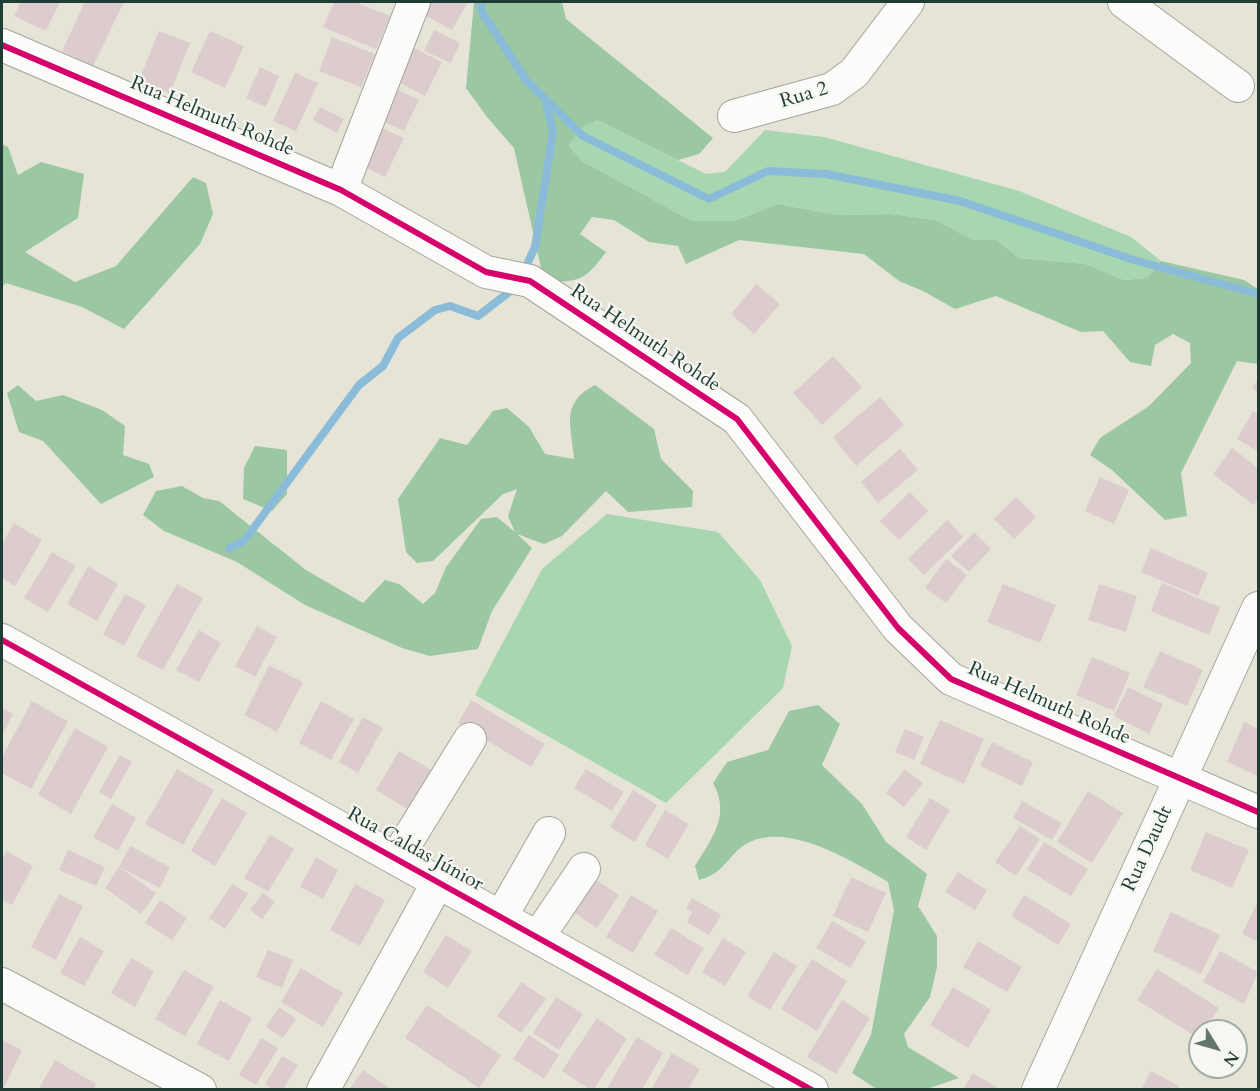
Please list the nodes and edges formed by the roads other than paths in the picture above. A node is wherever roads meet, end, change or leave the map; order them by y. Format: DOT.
graph roads {
  1 [pos="414,2"];
  2 [pos="908,2"];
  3 [pos="1124,2"];
  4 [pos="2,45"];
  5 [pos="1238,86"];
  6 [pos="734,116"];
  7 [pos="341,190"];
  8 [pos="1258,608"];
  9 [pos="2,640"];
  10 [pos="470,739"];
  11 [pos="1180,779"];
  12 [pos="1258,812"];
  13 [pos="549,832"];
  14 [pos="396,859"];
  15 [pos="584,870"];
  16 [pos="438,882"];
  17 [pos="501,917"];
  18 [pos="538,937"];
  19 [pos="2,984"];
  20 [pos="200,1089"];
  21 [pos="323,1089"];
  22 [pos="812,1089"];
  23 [pos="1038,1089"];
  1 -- 7 [label="street"];
  2 -- 6 [label="street, Rua 2"];
  3 -- 5 [label="street"];
  4 -- 7 [label="street, Rua Helmuth Rohde"];
  7 -- 11 [label="street, Rua Helmuth Rohde"];
  8 -- 11 [label="street, Rua Daudt"];
  9 -- 14 [label="street, Rua Caldas Júnior"];
  10 -- 14 [label="street"];
  11 -- 12 [label="street, Rua Helmuth Rohde"];
  11 -- 23 [label="street, Rua Daudt"];
  13 -- 17 [label="street"];
  14 -- 16 [label="street, Rua Caldas Júnior"];
  15 -- 18 [label="street"];
  16 -- 17 [label="street, Rua Caldas Júnior"];
  16 -- 21 [label="street"];
  17 -- 18 [label="street, Rua Caldas Júnior"];
  18 -- 22 [label="street, Rua Caldas Júnior"];
  19 -- 20 [label="street"];
}
